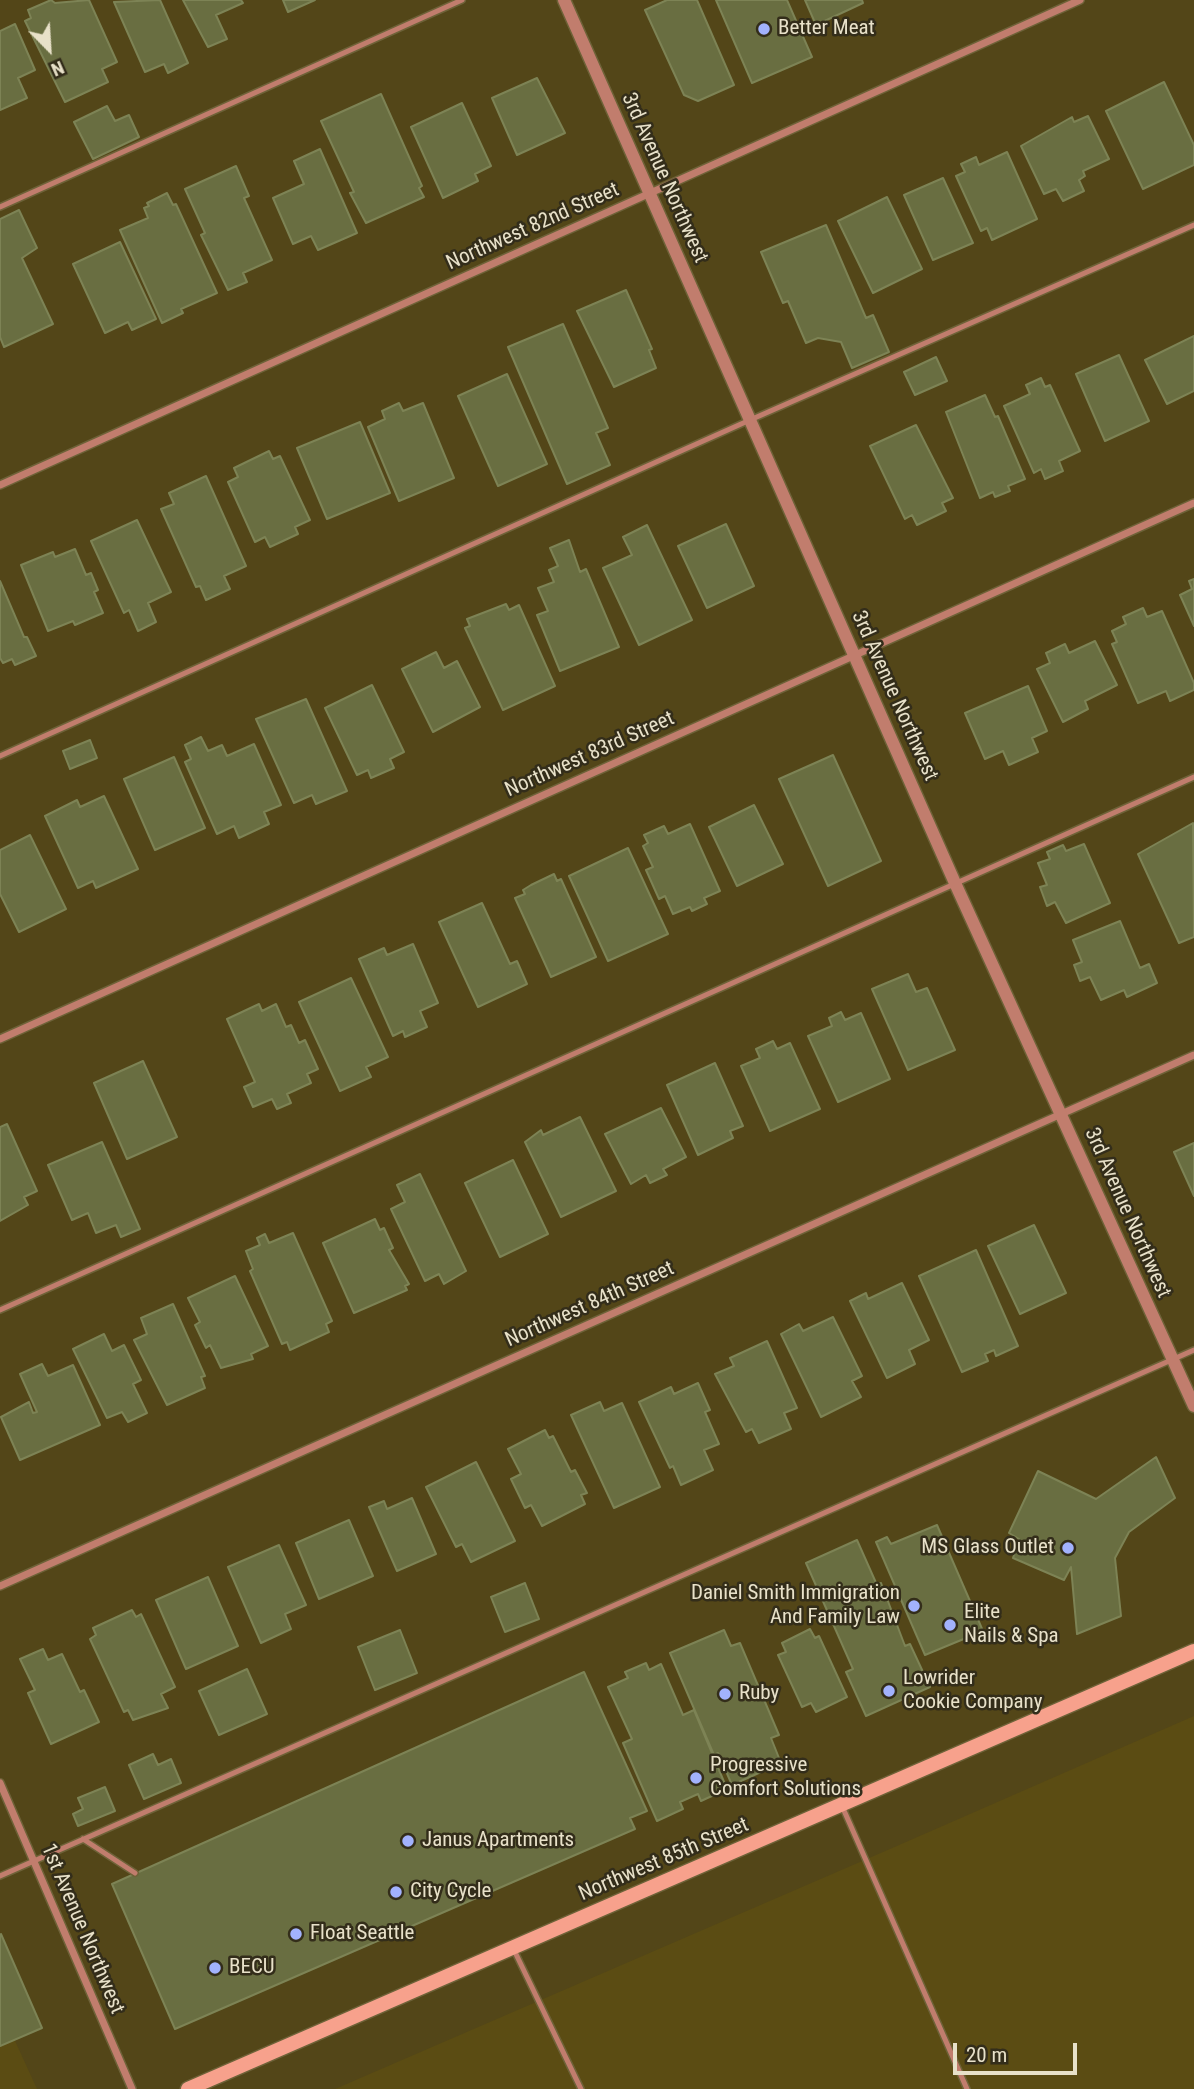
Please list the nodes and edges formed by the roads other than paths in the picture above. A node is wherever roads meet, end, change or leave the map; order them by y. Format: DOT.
graph roads {
  1 [pos="462,0"];
  2 [pos="564,0"];
  3 [pos="1080,0"];
  4 [pos="650,194"];
  5 [pos="0,207"];
  6 [pos="1194,225"];
  7 [pos="750,420"];
  8 [pos="0,485"];
  9 [pos="1194,503"];
  10 [pos="855,656"];
  11 [pos="0,756"];
  12 [pos="1194,777"];
  13 [pos="955,883"];
  14 [pos="0,1039"];
  15 [pos="1194,1055"];
  16 [pos="1062,1114"];
  17 [pos="0,1310"];
  18 [pos="1194,1350"];
  19 [pos="1172,1360"];
  20 [pos="1194,1406"];
  21 [pos="0,1586"];
  22 [pos="1194,1651"];
  23 [pos="0,1783"];
  24 [pos="842,1806"];
  25 [pos="83,1839"];
  26 [pos="33,1862"];
  27 [pos="135,1873"];
  28 [pos="0,1876"];
  29 [pos="514,1948"];
  30 [pos="132,2089"];
  31 [pos="188,2089"];
  32 [pos="581,2089"];
  33 [pos="967,2089"];
  1 -- 5 [label="lane"];
  2 -- 4 [label="street, 3rd Avenue Northwest"];
  3 -- 4 [label="street, Northwest 82nd Street"];
  4 -- 7 [label="street, 3rd Avenue Northwest"];
  4 -- 8 [label="street, Northwest 82nd Street"];
  6 -- 7 [label="lane"];
  7 -- 10 [label="street, 3rd Avenue Northwest"];
  7 -- 11 [label="lane"];
  9 -- 10 [label="street, Northwest 83rd Street"];
  10 -- 13 [label="street, 3rd Avenue Northwest"];
  10 -- 14 [label="street, Northwest 83rd Street"];
  12 -- 13 [label="lane"];
  13 -- 16 [label="street, 3rd Avenue Northwest"];
  13 -- 17 [label="lane"];
  15 -- 16 [label="street, Northwest 84th Street"];
  16 -- 19 [label="street, 3rd Avenue Northwest"];
  16 -- 21 [label="street, Northwest 84th Street"];
  18 -- 19 [label="lane"];
  19 -- 20 [label="street, 3rd Avenue Northwest"];
  19 -- 25 [label="lane"];
  22 -- 24 [label="main road, Northwest 85th Street"];
  23 -- 26 [label="street, 1st Avenue Northwest"];
  24 -- 29 [label="main road, Northwest 85th Street"];
  24 -- 33 [label="lane"];
  25 -- 26 [label="lane"];
  25 -- 27 [label="lane"];
  26 -- 28 [label="lane"];
  26 -- 30 [label="street, 1st Avenue Northwest"];
  29 -- 31 [label="main road, Northwest 85th Street"];
  29 -- 32 [label="lane"];
}
